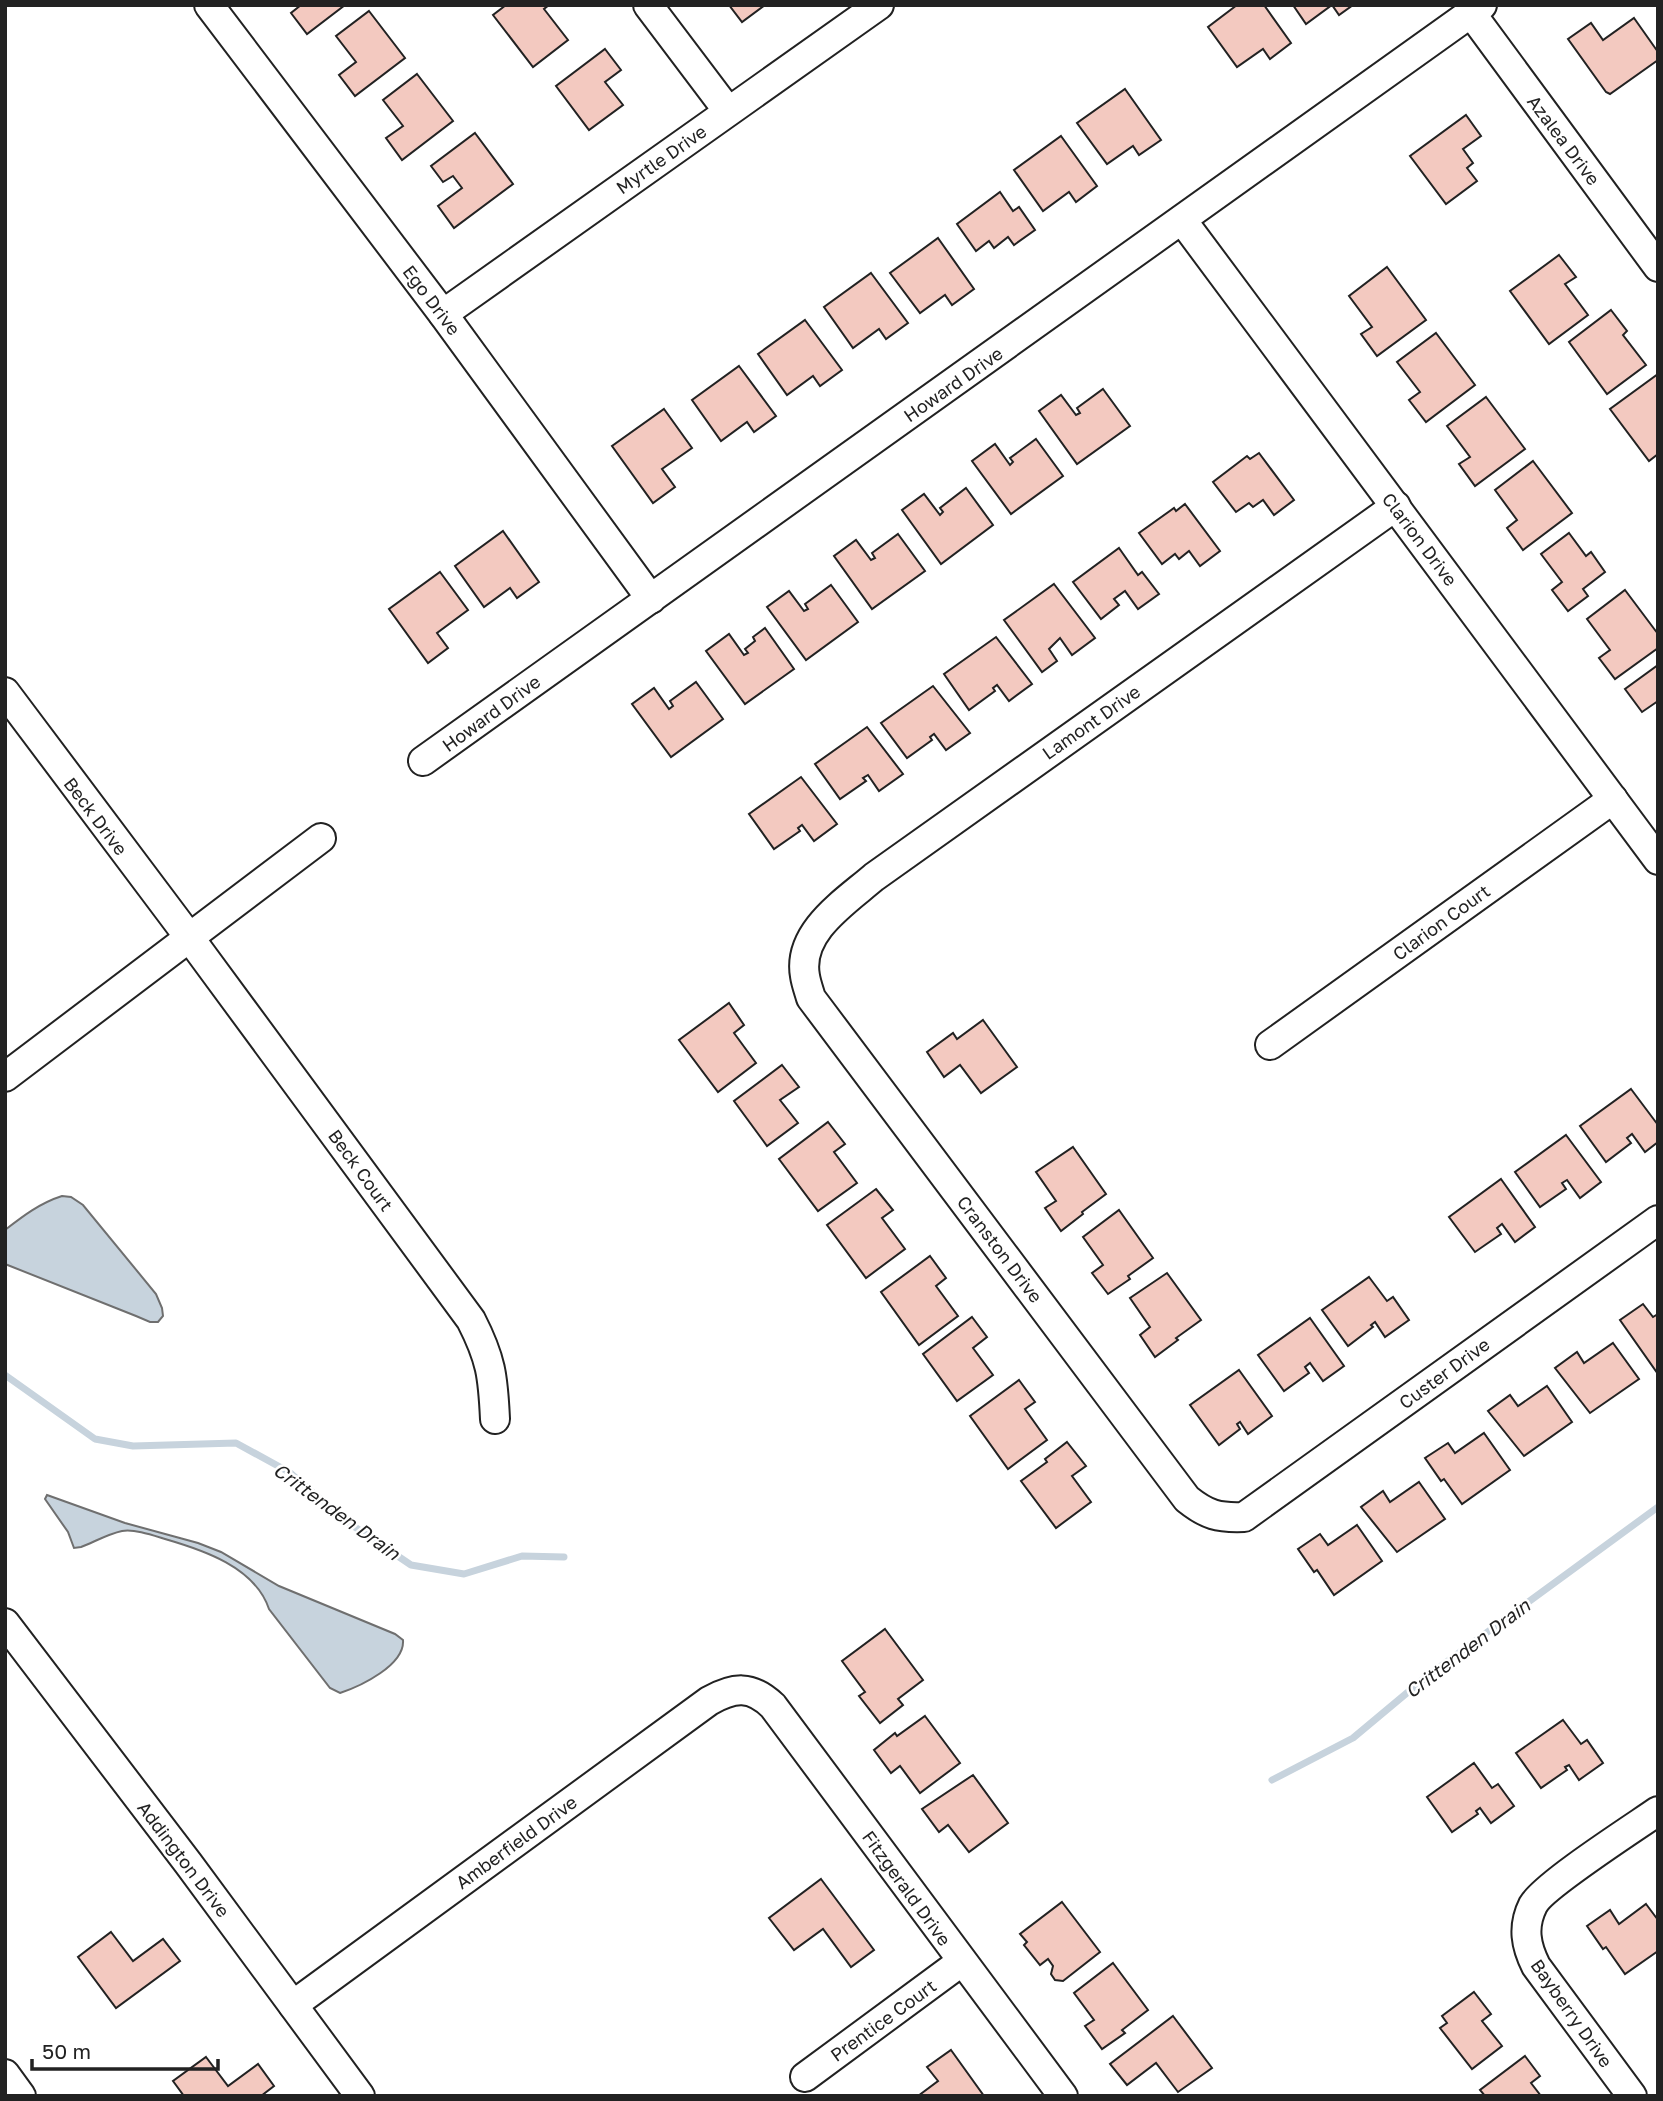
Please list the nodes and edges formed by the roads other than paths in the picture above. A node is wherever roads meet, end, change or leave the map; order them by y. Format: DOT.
graph roads {
  1 [pos="209,5"];
  2 [pos="648,5"];
  3 [pos="879,5"];
  4 [pos="1476,9"];
  5 [pos="728,111"];
  6 [pos="1182,220"];
  7 [pos="1658,267"];
  8 [pos="443,314"];
  9 [pos="1396,506"];
  10 [pos="650,599"];
  11 [pos="5,692"];
  12 [pos="423,761"];
  13 [pos="1613,799"];
  14 [pos="321,838"];
  15 [pos="1658,860"];
  16 [pos="189,937"];
  17 [pos="805,956"];
  18 [pos="1270,1045"];
  19 [pos="5,1077"];
  20 [pos="1658,1220"];
  21 [pos="495,1419"];
  22 [pos="1227,1518"];
  23 [pos="5,1623"];
  24 [pos="744,1689"];
  25 [pos="1658,1811"];
  26 [pos="961,1962"];
  27 [pos="293,2005"];
  28 [pos="5,2074"];
  29 [pos="804,2077"];
  30 [pos="22,2096"];
  31 [pos="360,2096"];
  32 [pos="1063,2096"];
  33 [pos="1632,2096"];
  1 -- 8 [label="street, Ego Drive"];
  2 -- 5 [label="street"];
  3 -- 5 [label="street, Myrtle Drive"];
  4 -- 6 [label="street, Howard Drive"];
  4 -- 7 [label="street, Azalea Drive"];
  5 -- 8 [label="street, Myrtle Drive"];
  6 -- 9 [label="street, Clarion Drive"];
  6 -- 10 [label="street, Howard Drive"];
  8 -- 10 [label="street, Ego Drive"];
  9 -- 13 [label="street, Clarion Drive"];
  9 -- 17 [label="street, Lamont Drive"];
  10 -- 12 [label="street, Howard Drive"];
  11 -- 16 [label="street, Beck Drive"];
  13 -- 15 [label="street, Clarion Drive"];
  13 -- 18 [label="street, Clarion Court"];
  14 -- 16 [label="street"];
  16 -- 19 [label="street"];
  16 -- 21 [label="street, Beck Court"];
  17 -- 22 [label="street, Cranston Drive"];
  20 -- 22 [label="street, Custer Drive"];
  23 -- 27 [label="street, Addington Drive"];
  24 -- 26 [label="street, Fitzgerald Drive"];
  24 -- 27 [label="street, Amberfield Drive"];
  25 -- 33 [label="street, Bayberry Drive"];
  26 -- 29 [label="street, Prentice Court"];
  26 -- 32 [label="street, Fitzgerald Drive"];
  27 -- 31 [label="street, Addington Drive"];
  28 -- 30 [label="street"];
}
